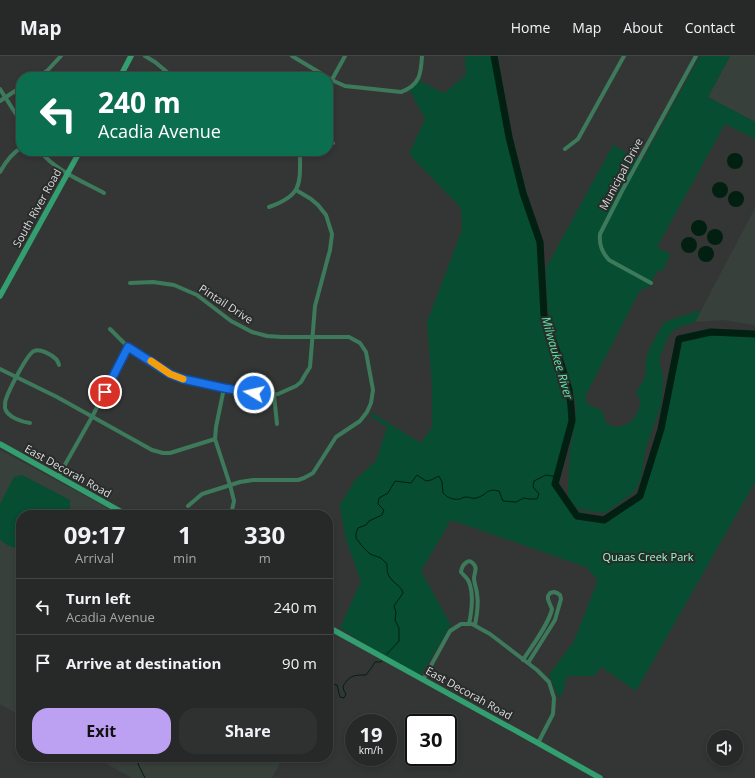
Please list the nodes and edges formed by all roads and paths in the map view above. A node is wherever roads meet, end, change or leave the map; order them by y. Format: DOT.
graph roads {
  1 [pos="61,56"];
  2 [pos="131,56"];
  3 [pos="145,56"];
  4 [pos="292,56"];
  5 [pos="345,56"];
  6 [pos="422,56"];
  7 [pos="624,56"];
  8 [pos="696,56"];
  9 [pos="45,72"];
  10 [pos="123,72"];
  11 [pos="167,72"];
  12 [pos="319,72"];
  13 [pos="333,72"];
  14 [pos="333,80"];
  15 [pos="0,89"];
  16 [pos="16,90"];
  17 [pos="6,97"];
  18 [pos="0,101"];
  19 [pos="16,114"];
  20 [pos="565,149"];
  21 [pos="16,151"];
  22 [pos="44,156"];
  23 [pos="77,156"];
  24 [pos="300,156"];
  25 [pos="0,172"];
  26 [pos="68,173"];
  27 [pos="296,190"];
  28 [pos="104,193"];
  29 [pos="269,207"];
  30 [pos="130,283"];
  31 [pos="651,283"];
  32 [pos="0,296"];
  33 [pos="110,329"];
  34 [pos="312,338"];
  35 [pos="128,347"];
  36 [pos="59,365"];
  37 [pos="0,369"];
  38 [pos="16,377"];
  39 [pos="224,388"];
  40 [pos="274,395"];
  41 [pos="92,417"];
  42 [pos="30,422"];
  43 [pos="277,424"];
  44 [pos="215,438"];
  45 [pos="0,444"];
  46 [pos="58,477"];
  47 [pos="230,484"];
  48 [pos="188,506"];
  49 [pos="118,510"];
  50 [pos="232,510"];
  51 [pos="469,624"];
  52 [pos="475,625"];
  53 [pos="333,630"];
  54 [pos="523,660"];
  55 [pos="528,663"];
  56 [pos="423,680"];
  57 [pos="538,742"];
  58 [pos="600,778"];
  1 -- 9 [label="street"];
  2 -- 10 [label="street"];
  3 -- 11 [label="street"];
  4 -- 12 [label="street"];
  5 -- 13 [label="street"];
  6 -- 14 [label="street"];
  7 -- 20 [label="street"];
  8 -- 31 [label="street, Municipal Drive"];
  15 -- 17 [label="street"];
  16 -- 17 [label="street"];
  17 -- 18 [label="street"];
  17 -- 19 [label="street"];
  21 -- 25 [label="street"];
  22 -- 26 [label="street"];
  23 -- 26 [label="street, South River Road"];
  24 -- 27 [label="street"];
  26 -- 28 [label="street"];
  26 -- 32 [label="street, South River Road"];
  27 -- 29 [label="street"];
  27 -- 34 [label="street"];
  30 -- 34 [label="street, Pintail Drive"];
  33 -- 35 [label="street"];
  34 -- 40 [label="street"];
  34 -- 47 [label="street, Pintail Drive"];
  35 -- 39 [label="street"];
  35 -- 41 [label="street"];
  36 -- 38 [label="street"];
  37 -- 38 [label="street"];
  38 -- 41 [label="street"];
  38 -- 42 [label="street"];
  39 -- 40 [label="street"];
  39 -- 44 [label="street"];
  40 -- 43 [label="street"];
  41 -- 44 [label="street"];
  41 -- 46 [label="street"];
  44 -- 47 [label="street"];
  45 -- 46 [label="street, East Decorah Road"];
  46 -- 49 [label="street, East Decorah Road"];
  47 -- 48 [label="street"];
  47 -- 50 [label="street"];
  51 -- 52 [label="street"];
  51 -- 52 [label="street"];
  51 -- 56 [label="street"];
  52 -- 54 [label="street"];
  53 -- 56 [label="street, East Decorah Road"];
  54 -- 55 [label="street"];
  54 -- 55 [label="street"];
  55 -- 57 [label="street"];
  56 -- 57 [label="street, East Decorah Road"];
  57 -- 58 [label="street, East Decorah Road"];
}
